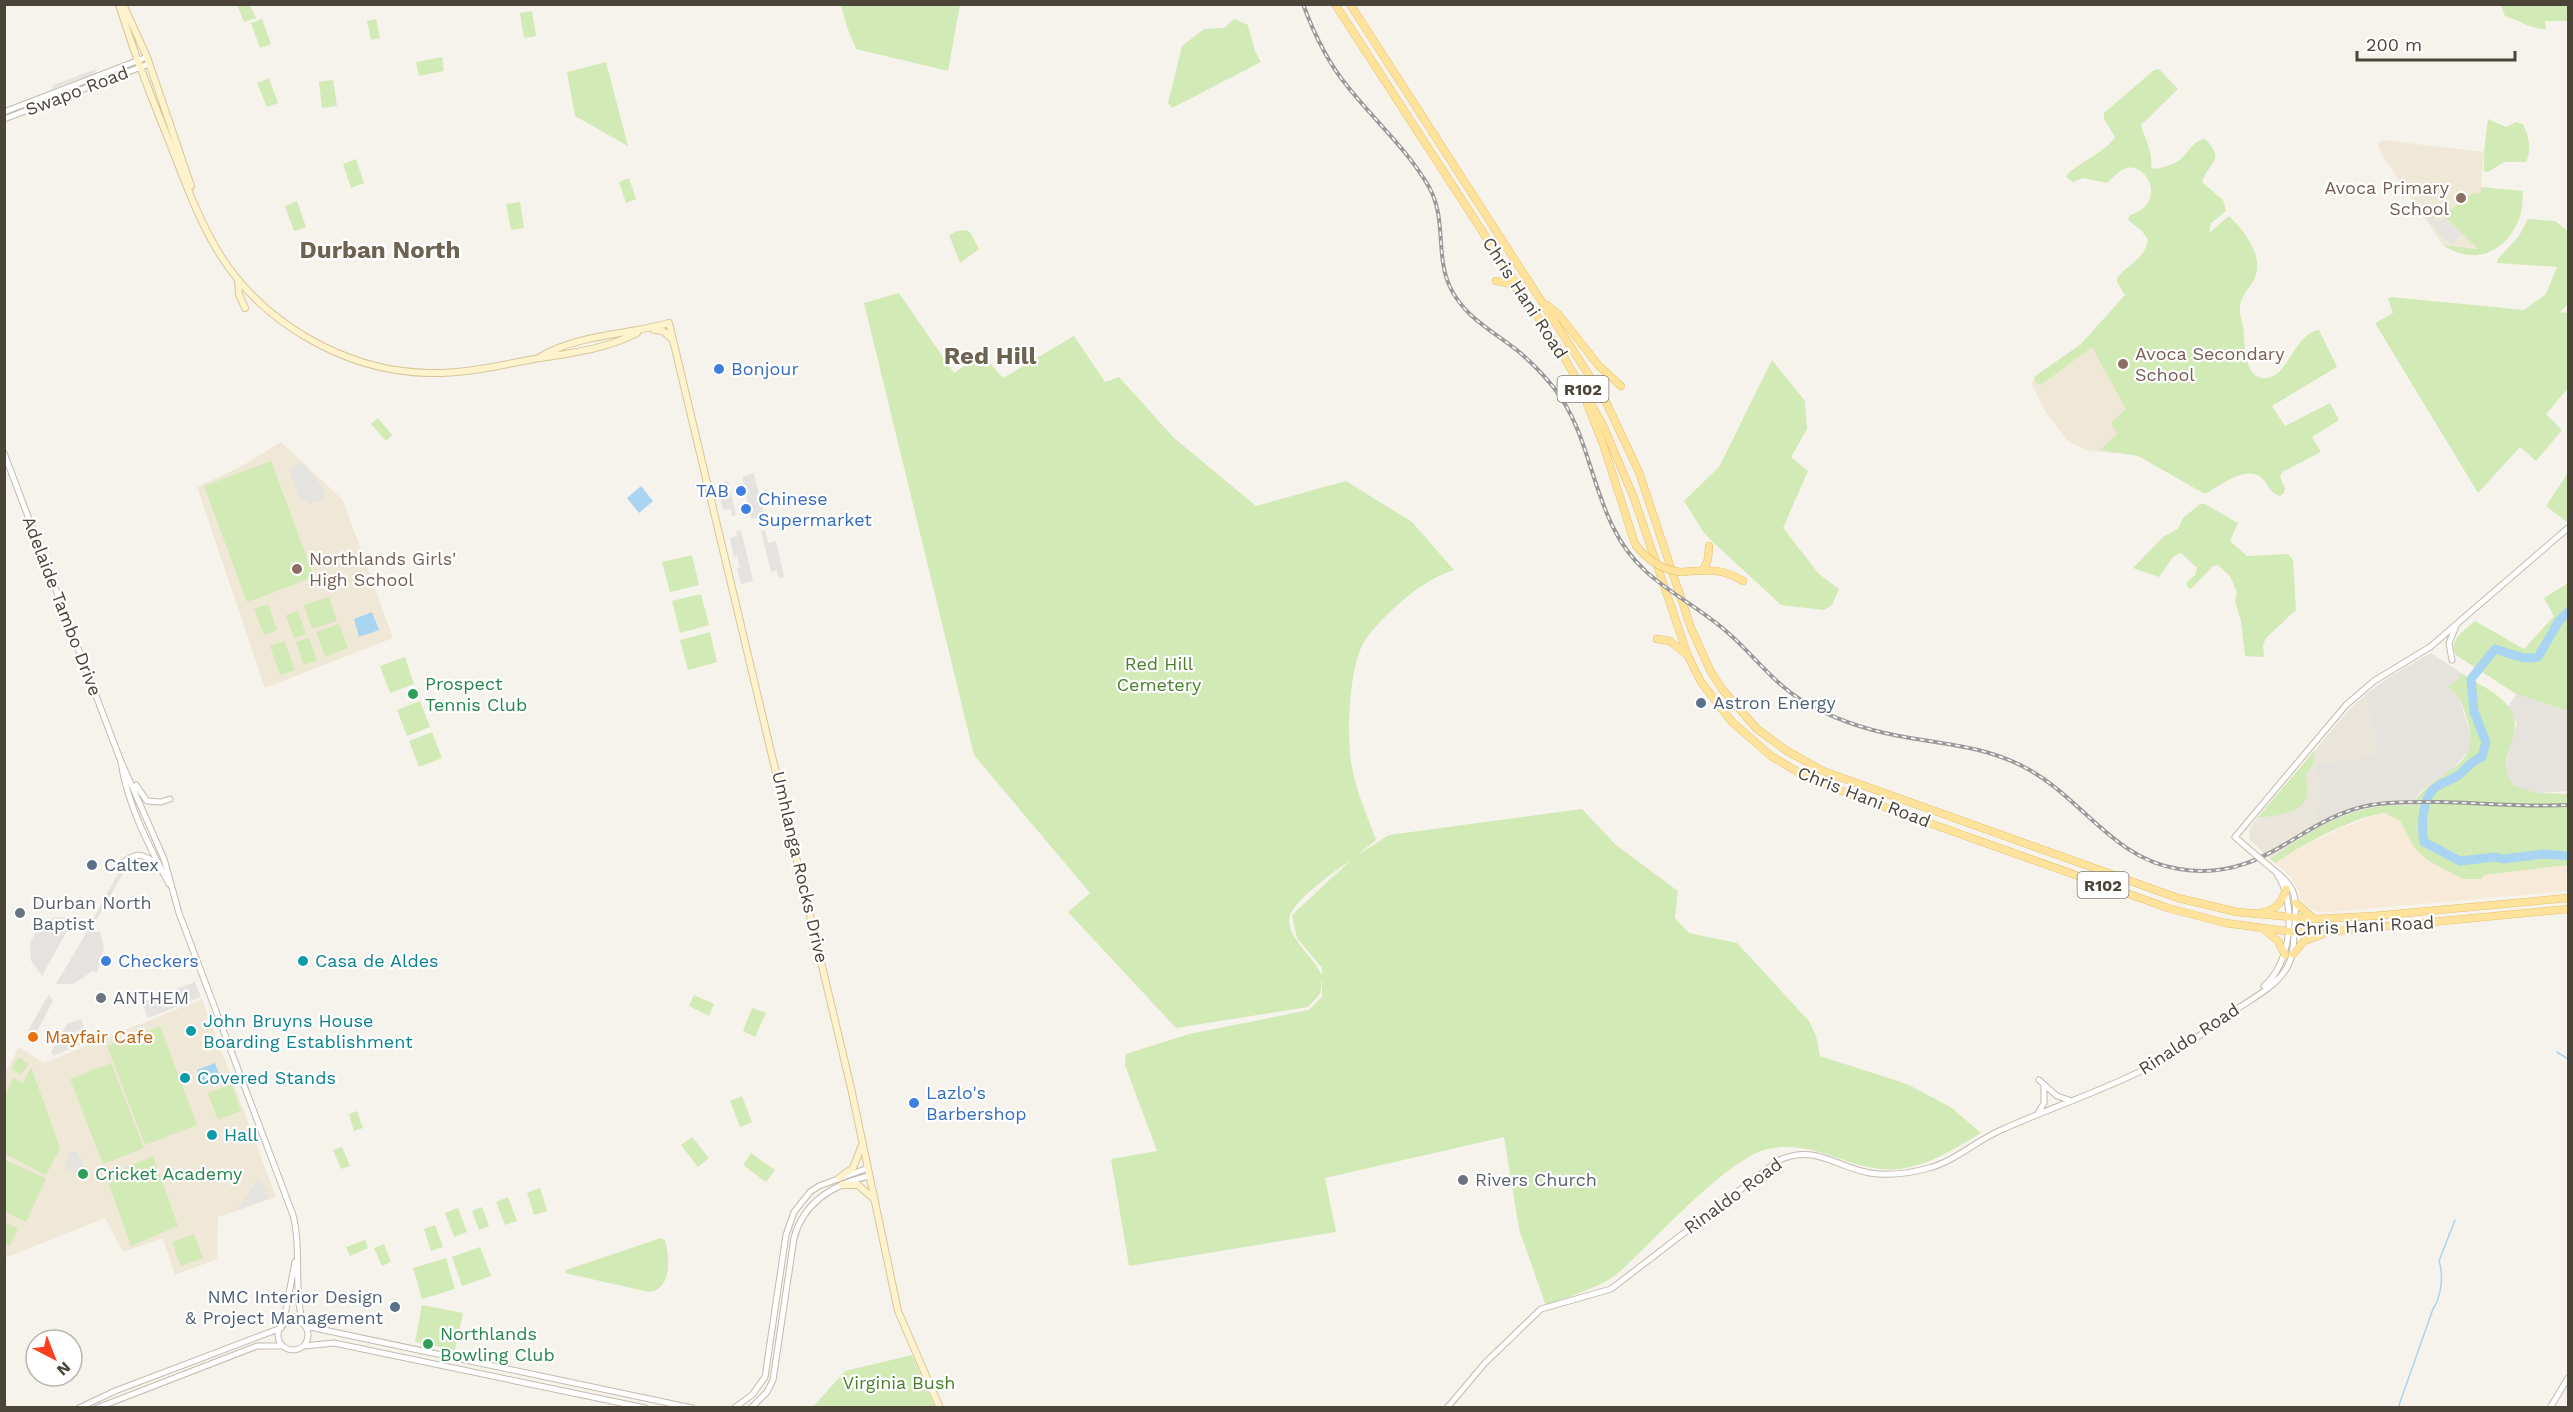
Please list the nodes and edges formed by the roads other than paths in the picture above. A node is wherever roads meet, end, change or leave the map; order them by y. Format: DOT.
graph roads {
  1 [pos="118,4"];
  2 [pos="123,4"];
  3 [pos="1335,4"];
  4 [pos="1350,4"];
  5 [pos="148,61"];
  6 [pos="139,64"];
  7 [pos="4,112"];
  8 [pos="4,119"];
  9 [pos="200,214"];
  10 [pos="238,280"];
  11 [pos="1496,281"];
  12 [pos="1518,289"];
  13 [pos="1541,299"];
  14 [pos="245,308"];
  15 [pos="643,330"];
  16 [pos="674,340"];
  17 [pos="540,357"];
  18 [pos="1621,386"];
  19 [pos="1584,390"];
  20 [pos="4,453"];
  21 [pos="2568,528"];
  22 [pos="1708,546"];
  23 [pos="1704,569"];
  24 [pos="1743,581"];
  25 [pos="2456,625"];
  26 [pos="1658,639"];
  27 [pos="1688,656"];
  28 [pos="2452,660"];
  29 [pos="120,759"];
  30 [pos="130,777"];
  31 [pos="170,799"];
  32 [pos="160,867"];
  33 [pos="115,868"];
  34 [pos="2276,871"];
  35 [pos="2286,889"];
  36 [pos="172,891"];
  37 [pos="2568,898"];
  38 [pos="2296,903"];
  39 [pos="2568,909"];
  40 [pos="2254,914"];
  41 [pos="2291,918"];
  42 [pos="2314,919"];
  43 [pos="2263,928"];
  44 [pos="2291,931"];
  45 [pos="2337,931"];
  46 [pos="2289,954"];
  47 [pos="2039,1080"];
  48 [pos="2043,1087"];
  49 [pos="2072,1100"];
  50 [pos="2037,1115"];
  51 [pos="863,1143"];
  52 [pos="868,1168"];
  53 [pos="869,1176"];
  54 [pos="837,1182"];
  55 [pos="874,1199"];
  56 [pos="296,1260"];
  57 [pos="304,1325"];
  58 [pos="282,1326"];
  59 [pos="283,1346"];
  60 [pos="304,1346"];
  61 [pos="408,1348"];
  62 [pos="406,1358"];
  63 [pos="767,1366"];
  64 [pos="776,1367"];
  65 [pos="2568,1378"];
  66 [pos="677,1406"];
  67 [pos="79,1407"];
  68 [pos="97,1407"];
  69 [pos="645,1407"];
  70 [pos="692,1407"];
  71 [pos="734,1407"];
  72 [pos="751,1407"];
  73 [pos="940,1407"];
  74 [pos="1447,1407"];
  75 [pos="2550,1407"];
  1 -- 6 [label="main road"];
  2 -- 5 [label="main road"];
  3 -- 12 [label="main road, Chris Hani Road / R102"];
  4 -- 13 [label="main road, Chris Hani Road / R102"];
  5 -- 6 [label="street, Swapo Road"];
  5 -- 9 [label="main road"];
  6 -- 7 [label="street, Swapo Road"];
  6 -- 8 [label="street, Swapo Road"];
  6 -- 9 [label="main road"];
  9 -- 10 [label="main road"];
  10 -- 14 [label="main road"];
  10 -- 17 [label="main road"];
  11 -- 12 [label="main road"];
  12 -- 19 [label="main road, Chris Hani Road / R102"];
  13 -- 18 [label="main road"];
  13 -- 40 [label="main road, Chris Hani Road / R102"];
  15 -- 16 [label="main road"];
  15 -- 16 [label="main road, Umhlanga Rocks Drive"];
  15 -- 17 [label="main road"];
  15 -- 17 [label="main road"];
  16 -- 51 [label="main road, Umhlanga Rocks Drive"];
  19 -- 23 [label="main road, bridge"];
  19 -- 27 [label="main road, Chris Hani Road / R102"];
  20 -- 29 [label="street, Adelaide Tambo Drive"];
  21 -- 25 [label="street"];
  22 -- 23 [label="main road"];
  23 -- 24 [label="main road"];
  25 -- 28 [label="street"];
  25 -- 34 [label="street, bridge"];
  26 -- 27 [label="main road"];
  27 -- 43 [label="main road, Chris Hani Road / R102"];
  29 -- 30 [label="street, Adelaide Tambo Drive"];
  29 -- 32 [label="street, Adelaide Tambo Drive"];
  30 -- 31 [label="street"];
  30 -- 36 [label="street, Adelaide Tambo Drive"];
  32 -- 33 [label="street"];
  32 -- 36 [label="street, Adelaide Tambo Drive"];
  34 -- 35 [label="street"];
  34 -- 38 [label="street"];
  35 -- 40 [label="main road"];
  35 -- 41 [label="street"];
  36 -- 56 [label="street, Adelaide Tambo Drive"];
  37 -- 42 [label="main road, Chris Hani Road / R102"];
  38 -- 41 [label="street"];
  38 -- 42 [label="main road"];
  39 -- 45 [label="main road, Chris Hani Road / R102"];
  40 -- 41 [label="main road, Chris Hani Road / R102"];
  41 -- 42 [label="main road, Chris Hani Road / R102"];
  41 -- 44 [label="street, Rinaldo Road"];
  43 -- 44 [label="main road, Chris Hani Road / R102"];
  43 -- 46 [label="main road"];
  44 -- 45 [label="main road, Chris Hani Road / R102"];
  44 -- 46 [label="street, Rinaldo Road"];
  45 -- 46 [label="main road"];
  46 -- 49 [label="street, Rinaldo Road"];
  47 -- 49 [label="street"];
  48 -- 50 [label="street"];
  49 -- 50 [label="street, Rinaldo Road"];
  50 -- 74 [label="street, Rinaldo Road"];
  51 -- 52 [label="main road, Umhlanga Rocks Drive"];
  51 -- 54 [label="main road"];
  52 -- 53 [label="main road, Umhlanga Rocks Drive"];
  52 -- 54 [label="street"];
  53 -- 54 [label="street"];
  53 -- 55 [label="main road, Umhlanga Rocks Drive"];
  54 -- 55 [label="main road"];
  54 -- 63 [label="street"];
  54 -- 64 [label="street"];
  55 -- 73 [label="main road, Umhlanga Rocks Drive"];
  56 -- 57 [label="street, Adelaide Tambo Drive"];
  56 -- 58 [label="street, Adelaide Tambo Drive"];
  57 -- 58 [label="street"];
  57 -- 60 [label="street"];
  57 -- 61 [label="street"];
  58 -- 59 [label="street"];
  58 -- 67 [label="street"];
  59 -- 60 [label="street"];
  59 -- 68 [label="street"];
  60 -- 62 [label="street"];
  61 -- 62 [label="street"];
  61 -- 66 [label="street"];
  62 -- 69 [label="street"];
  63 -- 64 [label="street"];
  63 -- 71 [label="street"];
  64 -- 72 [label="street"];
  65 -- 75 [label="street"];
  66 -- 70 [label="street"];
}
